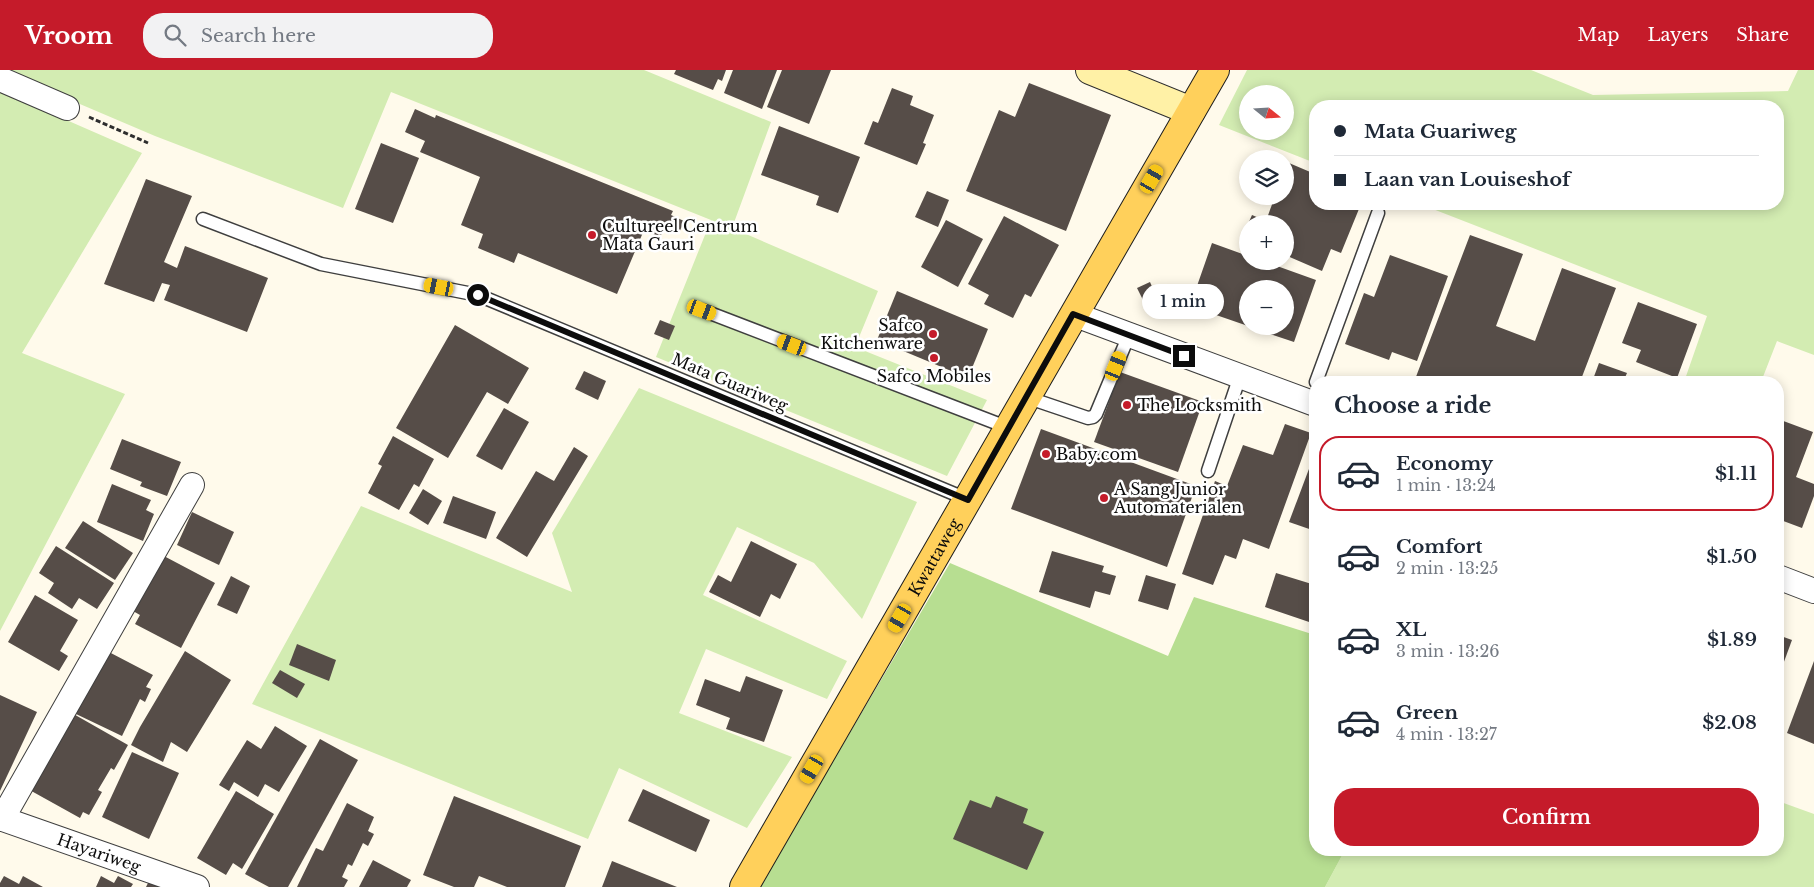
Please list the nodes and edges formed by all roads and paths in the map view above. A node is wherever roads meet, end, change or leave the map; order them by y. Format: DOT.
graph roads {
  1 [pos="1090,70"];
  2 [pos="1215,70"];
  3 [pos="0,79"];
  4 [pos="67,108"];
  5 [pos="1191,111"];
  6 [pos="148,143"];
  7 [pos="1378,213"];
  8 [pos="203,219"];
  9 [pos="702,310"];
  10 [pos="1073,314"];
  11 [pos="1129,334"];
  12 [pos="1240,376"];
  13 [pos="1320,376"];
  14 [pos="1309,392"];
  15 [pos="1026,397"];
  16 [pos="1009,428"];
  17 [pos="1208,471"];
  18 [pos="192,485"];
  19 [pos="968,500"];
  20 [pos="1784,579"];
  21 [pos="1814,591"];
  22 [pos="1,819"];
  23 [pos="197,887"];
  24 [pos="744,887"];
  1 -- 5 [label="street"];
  2 -- 5 [label="main road, Kwattaweg"];
  3 -- 4 [label="street"];
  4 -- 6 [label="path"];
  5 -- 10 [label="main road, Kwattaweg"];
  7 -- 13 [label="lane"];
  8 -- 19 [label="lane, Mata Guariweg"];
  9 -- 16 [label="lane"];
  10 -- 11 [label="street"];
  10 -- 15 [label="main road, Kwattaweg"];
  11 -- 12 [label="street"];
  11 -- 15 [label="lane"];
  12 -- 14 [label="street"];
  12 -- 17 [label="lane"];
  15 -- 16 [label="main road, Kwattaweg"];
  16 -- 19 [label="main road, Kwattaweg"];
  18 -- 22 [label="street"];
  19 -- 24 [label="main road, Kwattaweg"];
  20 -- 21 [label="street"];
  22 -- 23 [label="street, Hayariweg"];
}
